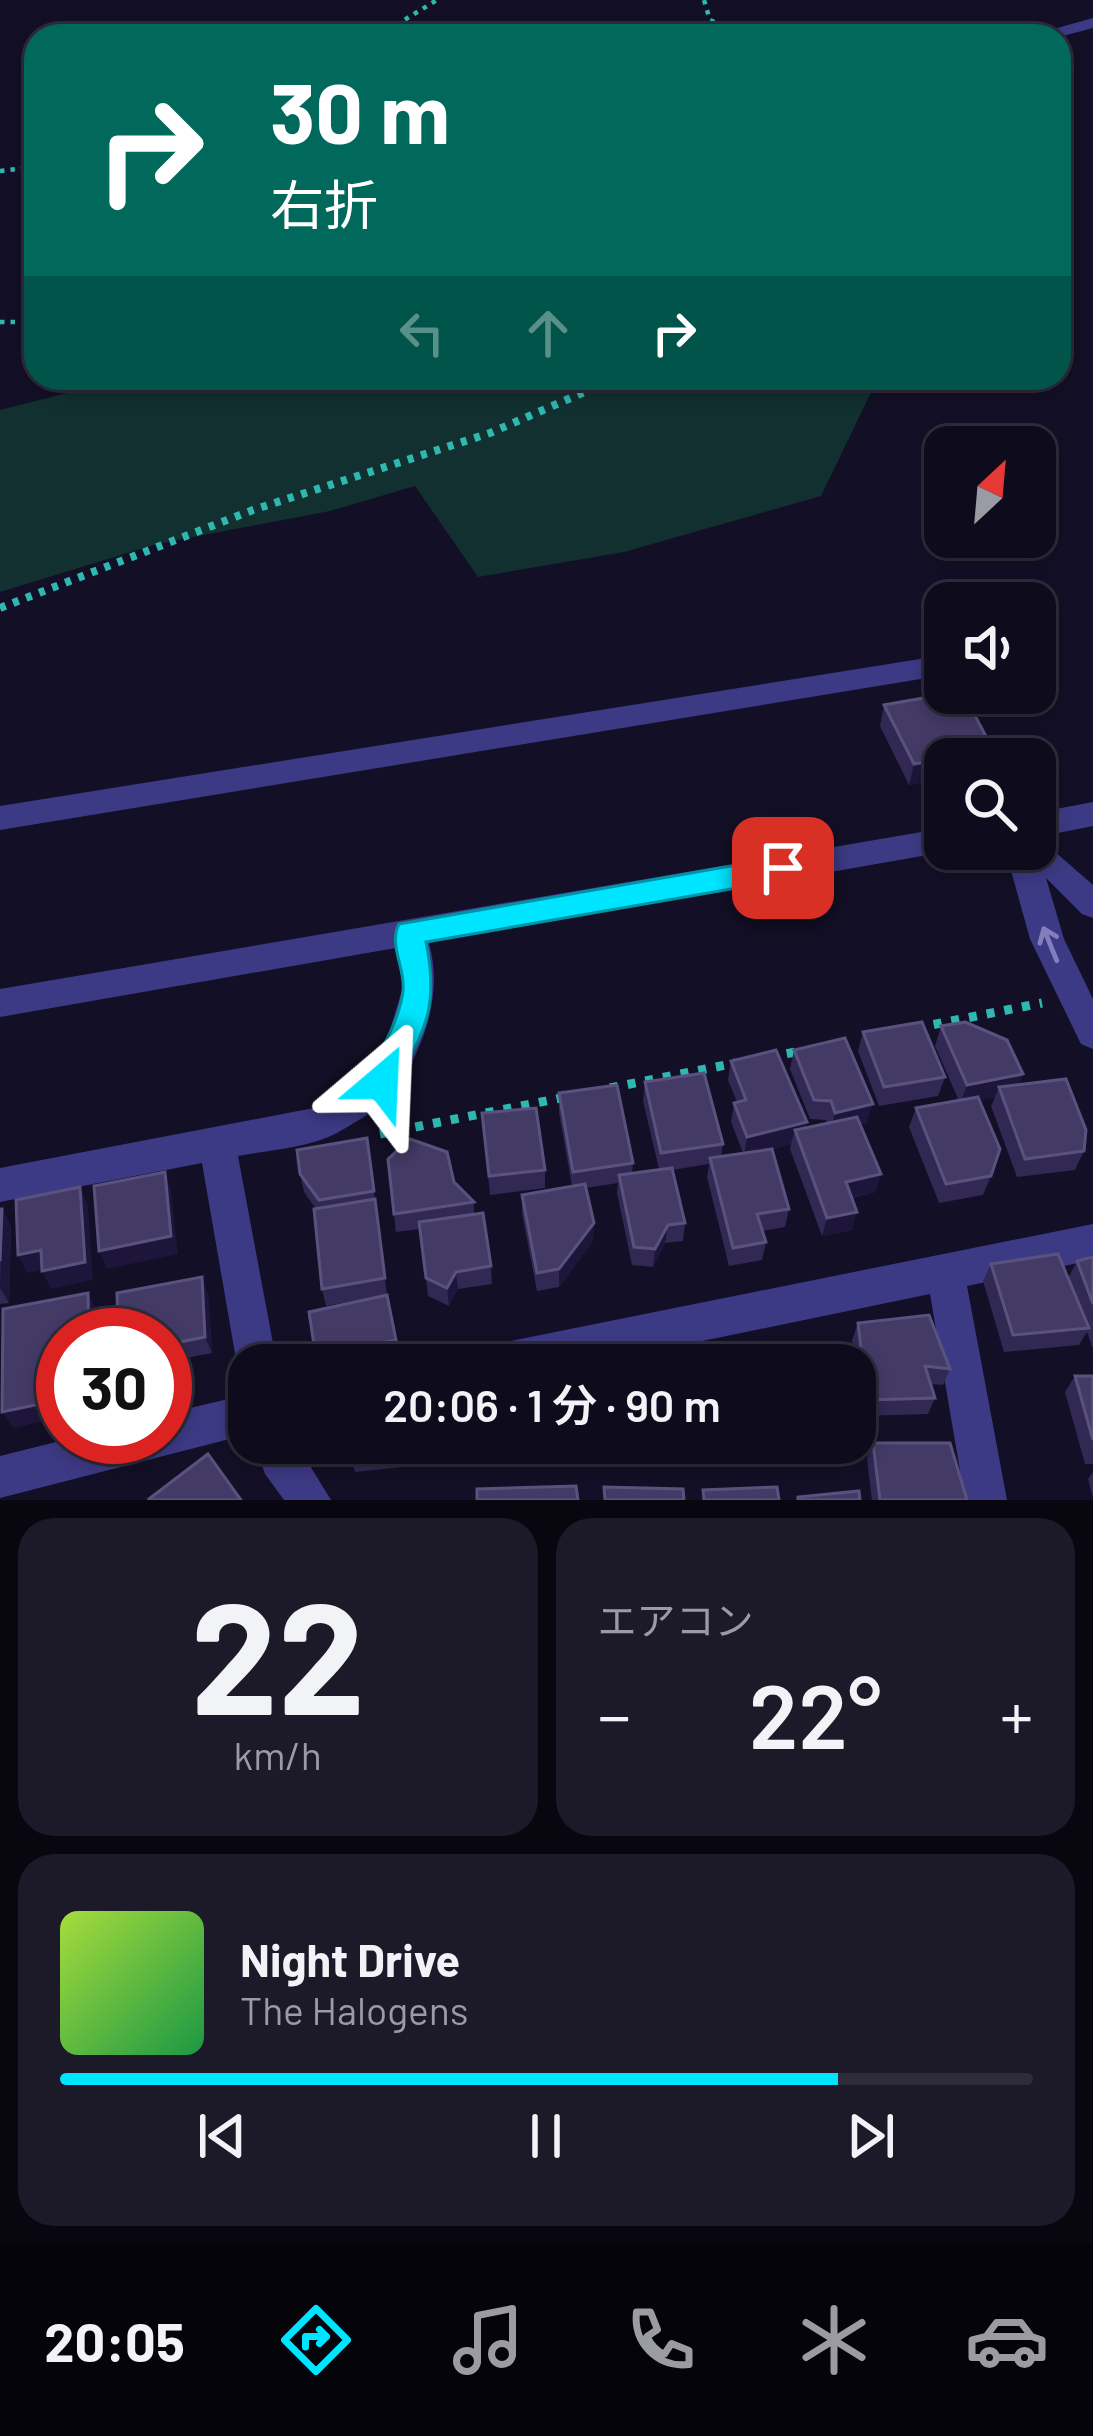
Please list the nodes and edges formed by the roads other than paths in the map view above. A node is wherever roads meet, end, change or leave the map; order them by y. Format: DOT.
graph roads {
  1 [pos="924,668"];
  2 [pos="1093,814"];
  3 [pos="0,818"];
  4 [pos="1056,821"];
  5 [pos="924,844"];
  6 [pos="1056,869"];
  7 [pos="1027,870"];
  8 [pos="1093,905"];
  9 [pos="409,932"];
  10 [pos="0,1004"];
  11 [pos="1093,1034"];
  12 [pos="217,1143"];
  13 [pos="0,1185"];
  14 [pos="1093,1242"];
  15 [pos="946,1274"];
  16 [pos="253,1344"];
  17 [pos="595,1344"];
  18 [pos="228,1419"];
  19 [pos="192,1428"];
  20 [pos="51,1464"];
  21 [pos="284,1464"];
  22 [pos="0,1477"];
  23 [pos="310,1500"];
  24 [pos="986,1500"];
  1 -- 3 [label="street"];
  2 -- 4 [label="street"];
  5 -- 9 [label="street"];
  6 -- 8 [label="street"];
  11 -- 7 [label="street, one-way"];
  9 -- 10 [label="street"];
  9 -- 12 [label="street"];
  12 -- 13 [label="street"];
  12 -- 16 [label="street"];
  14 -- 15 [label="street"];
  15 -- 17 [label="street"];
  15 -- 24 [label="street"];
  18 -- 19 [label="street"];
  20 -- 22 [label="street"];
  21 -- 23 [label="street"];
}
